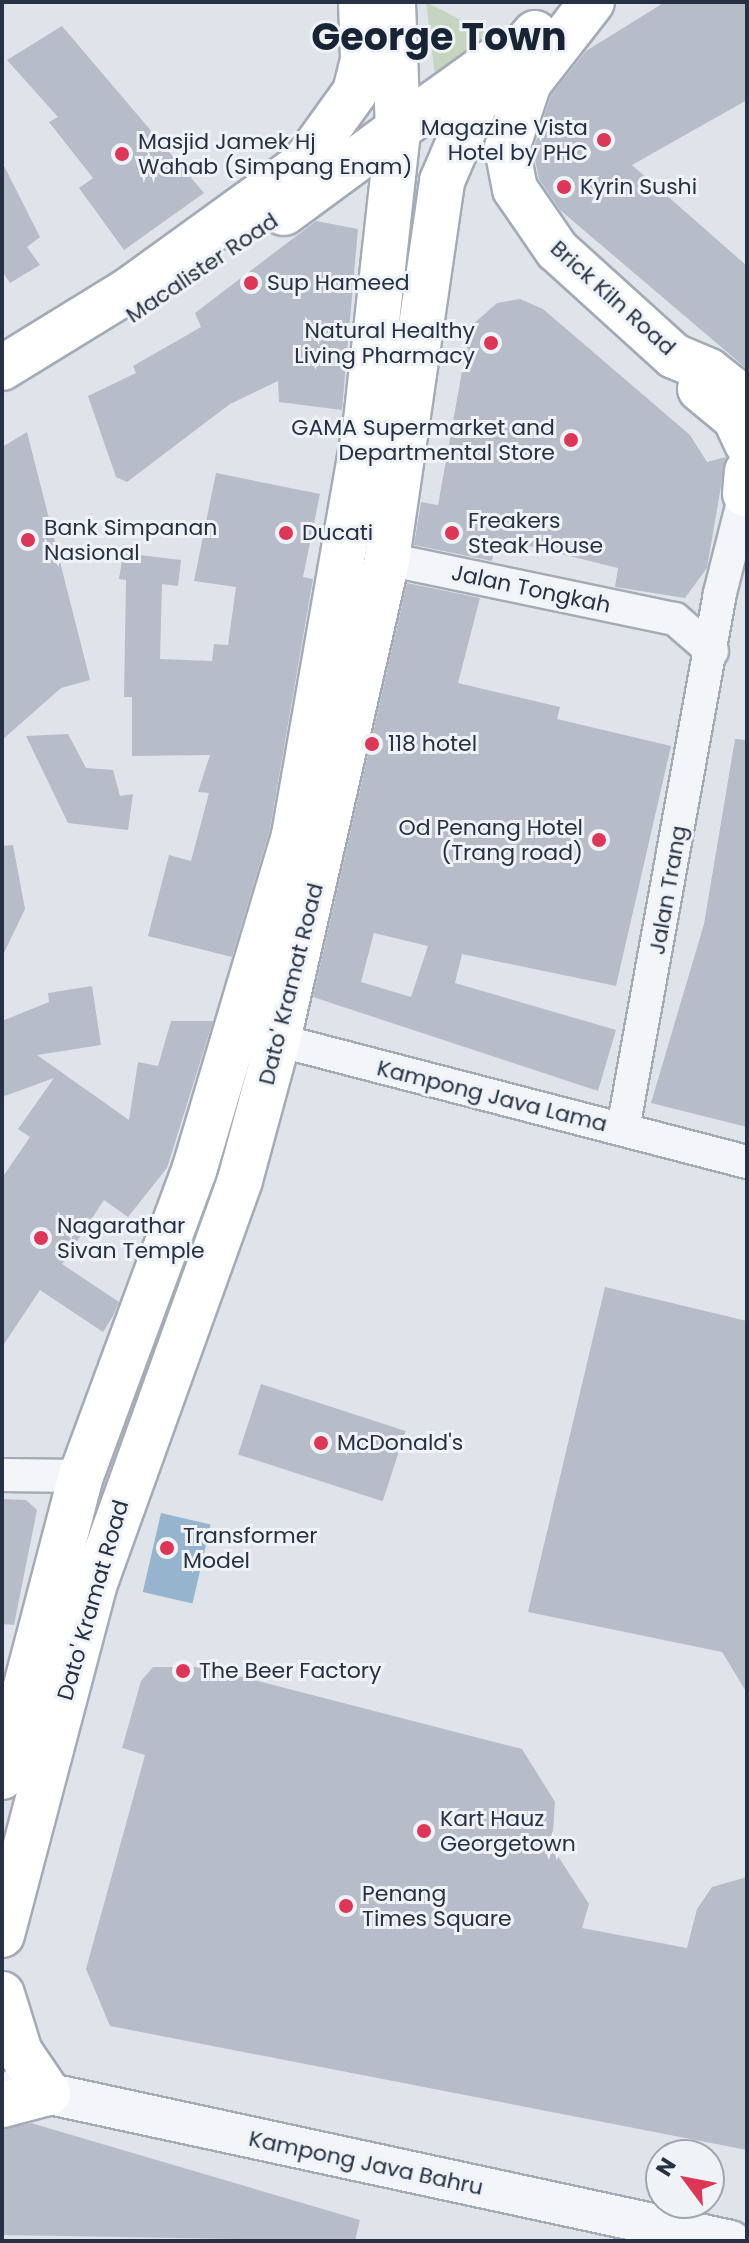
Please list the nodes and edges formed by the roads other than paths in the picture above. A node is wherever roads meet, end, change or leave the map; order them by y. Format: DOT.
graph roads {
  1 [pos="361,2"];
  2 [pos="393,2"];
  3 [pos="591,2"];
  4 [pos="535,33"];
  5 [pos="398,129"];
  6 [pos="674,356"];
  7 [pos="2,368"];
  8 [pos="2,401"];
  9 [pos="747,401"];
  10 [pos="747,444"];
  11 [pos="746,486"];
  12 [pos="387,559"];
  13 [pos="720,593"];
  14 [pos="675,619"];
  15 [pos="712,651"];
  16 [pos="257,1034"];
  17 [pos="623,1129"];
  18 [pos="747,1162"];
  19 [pos="2,1475"];
  20 [pos="81,1476"];
  21 [pos="14,1669"];
  22 [pos="69,1680"];
  23 [pos="2,1777"];
  24 [pos="2,1935"];
  25 [pos="2,1994"];
  26 [pos="2,2085"];
  27 [pos="48,2093"];
  28 [pos="2,2105"];
  29 [pos="731,2241"];
  1 -- 7 [label="main road, Macalister Road"];
  2 -- 5 [label="main road, Dato' Kramat Road"];
  3 -- 4 [label="main road"];
  3 -- 6 [label="main road, Brick Kiln Road"];
  4 -- 5 [label="main road, Macalister Road"];
  4 -- 12 [label="main road, Dato' Kramat Road"];
  5 -- 8 [label="main road, Macalister Road"];
  5 -- 16 [label="main road, Dato' Kramat Road"];
  6 -- 9 [label="main road, Brick Kiln Road"];
  6 -- 10 [label="main road"];
  11 -- 13 [label="street, Jalan Trang"];
  12 -- 14 [label="street, Jalan Tongkah"];
  12 -- 16 [label="main road, Dato' Kramat Road"];
  13 -- 14 [label="street"];
  13 -- 15 [label="street, Jalan Trang"];
  14 -- 15 [label="street, Jalan Tongkah"];
  15 -- 17 [label="street, Jalan Trang"];
  16 -- 17 [label="street, Kampong Java Lama"];
  16 -- 20 [label="main road, Dato' Kramat Road"];
  16 -- 22 [label="main road, Dato' Kramat Road"];
  17 -- 18 [label="street, Kampong Java Lama"];
  19 -- 20 [label="street"];
  20 -- 21 [label="main road, Dato' Kramat Road"];
  21 -- 22 [label="street"];
  21 -- 23 [label="main road, Dato' Kramat Road"];
  22 -- 24 [label="main road, Dato' Kramat Road"];
  25 -- 27 [label="main road"];
  26 -- 27 [label="street, Kampong Java Bahru"];
  27 -- 28 [label="main road"];
  27 -- 29 [label="street, Kampong Java Bahru"];
}
